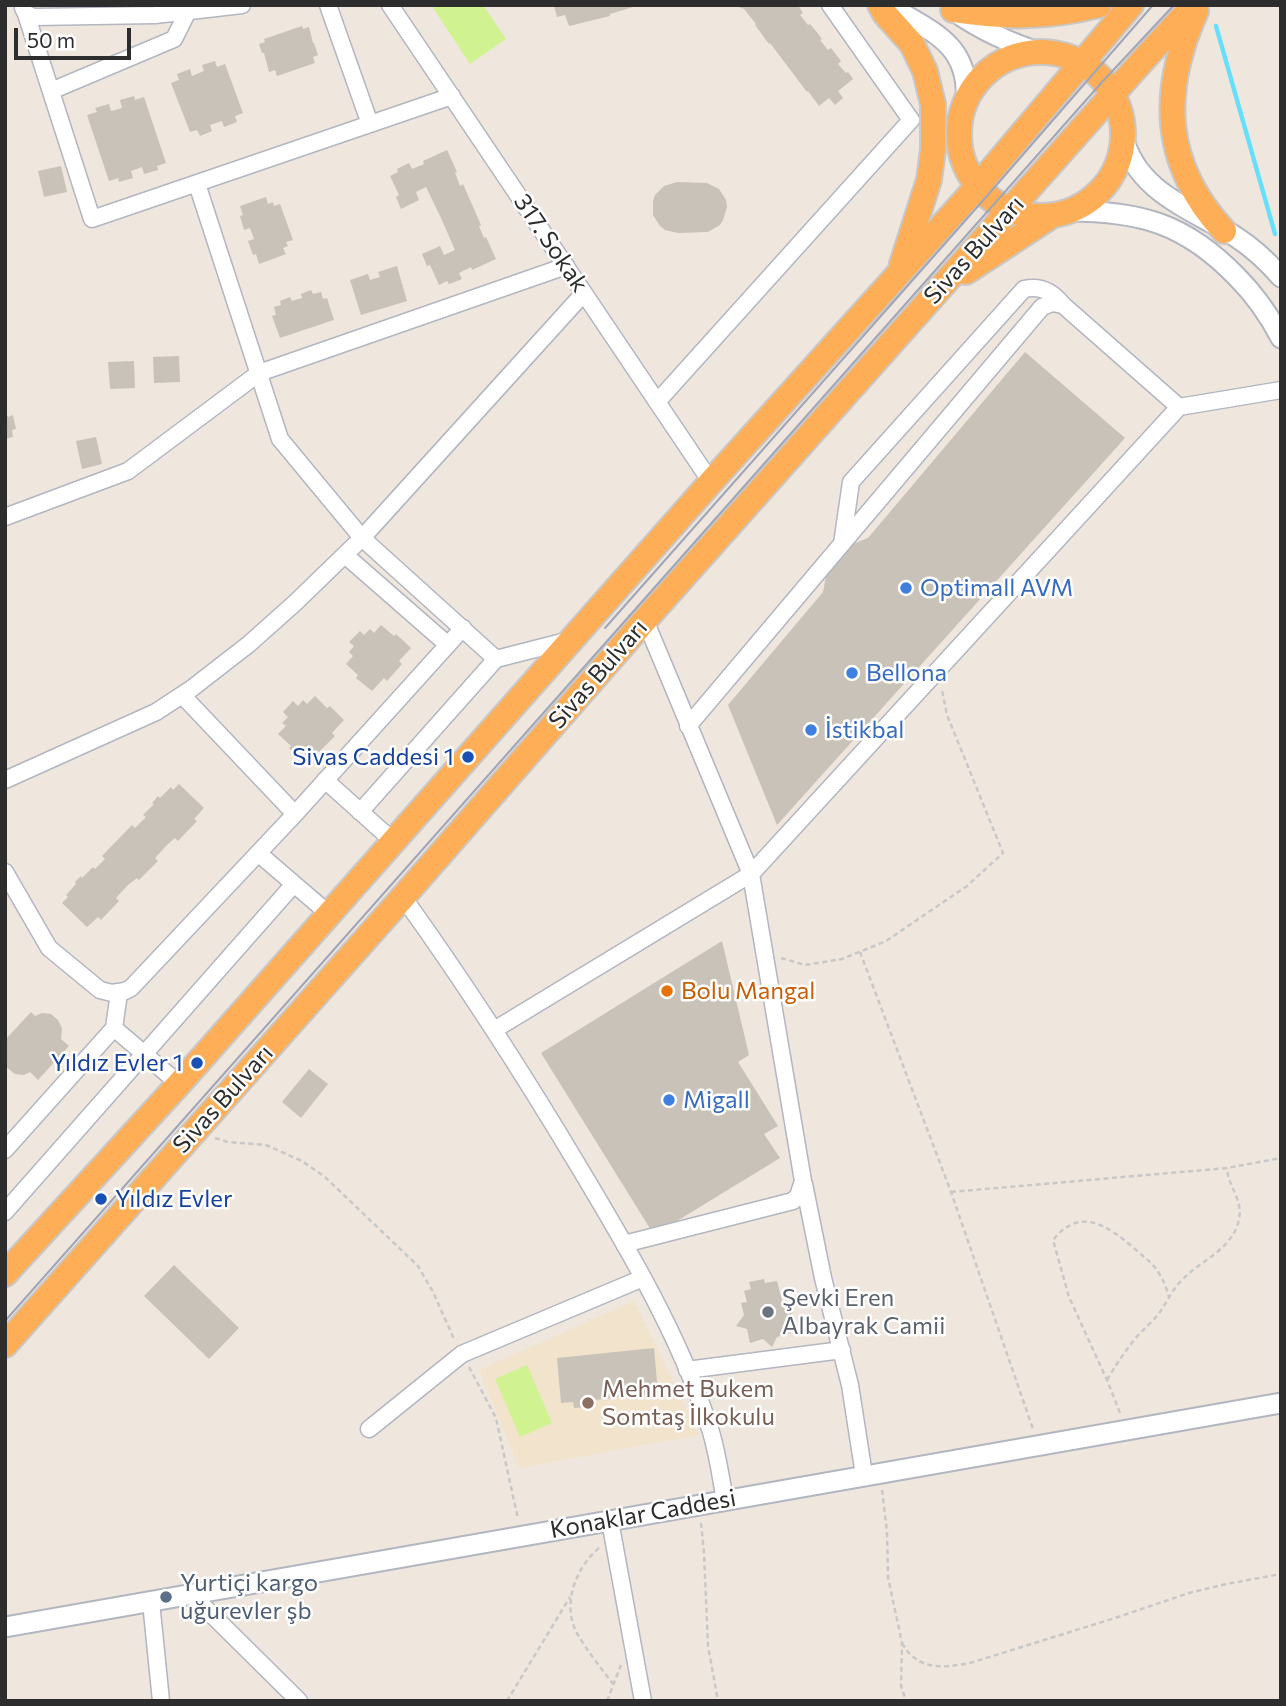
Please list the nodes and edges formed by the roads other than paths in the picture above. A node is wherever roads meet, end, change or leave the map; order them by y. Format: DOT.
graph roads {
  1 [pos="242,5"];
  2 [pos="328,5"];
  3 [pos="390,5"];
  4 [pos="830,5"];
  5 [pos="880,5"];
  6 [pos="888,5"];
  7 [pos="1099,5"];
  8 [pos="1131,5"];
  9 [pos="1196,5"];
  10 [pos="949,8"];
  11 [pos="24,9"];
  12 [pos="188,11"];
  13 [pos="1041,52"];
  14 [pos="1082,64"];
  15 [pos="51,91"];
  16 [pos="1112,95"];
  17 [pos="452,96"];
  18 [pos="966,101"];
  19 [pos="370,124"];
  20 [pos="1123,136"];
  21 [pos="197,184"];
  22 [pos="977,187"];
  23 [pos="1010,210"];
  24 [pos="1060,213"];
  25 [pos="1224,230"];
  26 [pos="566,266"];
  27 [pos="898,275"];
  28 [pos="1281,277"];
  29 [pos="939,290"];
  30 [pos="584,293"];
  31 [pos="1063,305"];
  32 [pos="1281,338"];
  33 [pos="259,373"];
  34 [pos="1281,390"];
  35 [pos="657,402"];
  36 [pos="1179,407"];
  37 [pos="711,482"];
  38 [pos="5,517"];
  39 [pos="362,538"];
  40 [pos="842,544"];
  41 [pos="345,555"];
  42 [pos="645,620"];
  43 [pos="463,628"];
  44 [pos="571,639"];
  45 [pos="448,645"];
  46 [pos="496,659"];
  47 [pos="182,695"];
  48 [pos="688,726"];
  49 [pos="5,780"];
  50 [pos="325,780"];
  51 [pos="360,811"];
  52 [pos="295,814"];
  53 [pos="393,841"];
  54 [pos="258,853"];
  55 [pos="5,872"];
  56 [pos="751,874"];
  57 [pos="294,884"];
  58 [pos="403,897"];
  59 [pos="329,914"];
  60 [pos="119,993"];
  61 [pos="114,1028"];
  62 [pos="494,1030"];
  63 [pos="145,1054"];
  64 [pos="180,1084"];
  65 [pos="5,1150"];
  66 [pos="803,1181"];
  67 [pos="5,1212"];
  68 [pos="624,1244"];
  69 [pos="5,1274"];
  70 [pos="643,1278"];
  71 [pos="5,1345"];
  72 [pos="842,1350"];
  73 [pos="687,1370"];
  74 [pos="1281,1403"];
  75 [pos="369,1429"];
  76 [pos="871,1474"];
  77 [pos="725,1500"];
  78 [pos="612,1530"];
  79 [pos="192,1595"];
  80 [pos="151,1602"];
  81 [pos="5,1627"];
  82 [pos="162,1701"];
  83 [pos="299,1701"];
  84 [pos="643,1701"];
  1 -- 12 [label="street"];
  2 -- 19 [label="street"];
  3 -- 17 [label="street, 317. Sokak"];
  4 -- 35 [label="street"];
  5 -- 27 [label="highway"];
  6 -- 18 [label="street"];
  7 -- 10 [label="highway"];
  8 -- 14 [label="highway, Sivas Bulvarı"];
  9 -- 16 [label="highway, Sivas Bulvarı"];
  9 -- 25 [label="highway"];
  10 -- 13 [label="street"];
  11 -- 12 [label="street"];
  11 -- 15 [label="street"];
  12 -- 15 [label="street"];
  13 -- 14 [label="highway"];
  13 -- 18 [label="highway"];
  14 -- 16 [label="highway"];
  14 -- 22 [label="highway, Sivas Bulvarı"];
  15 -- 21 [label="street"];
  16 -- 20 [label="highway"];
  16 -- 23 [label="highway, Sivas Bulvarı"];
  17 -- 19 [label="street"];
  17 -- 26 [label="street, 317. Sokak"];
  18 -- 22 [label="highway"];
  19 -- 21 [label="street"];
  20 -- 24 [label="highway"];
  20 -- 25 [label="street"];
  21 -- 33 [label="street"];
  22 -- 23 [label="highway"];
  22 -- 27 [label="highway, Sivas Bulvarı"];
  23 -- 24 [label="highway"];
  23 -- 29 [label="highway, Sivas Bulvarı"];
  24 -- 29 [label="highway"];
  24 -- 32 [label="street"];
  25 -- 28 [label="street"];
  26 -- 30 [label="street, 317. Sokak"];
  26 -- 33 [label="street"];
  27 -- 37 [label="highway, Sivas Bulvarı"];
  29 -- 42 [label="highway, Sivas Bulvarı"];
  30 -- 35 [label="street, 317. Sokak"];
  30 -- 39 [label="street"];
  31 -- 36 [label="street"];
  31 -- 40 [label="street"];
  31 -- 40 [label="street"];
  33 -- 38 [label="street"];
  33 -- 39 [label="street"];
  34 -- 36 [label="street"];
  35 -- 37 [label="street, 317. Sokak"];
  36 -- 56 [label="street"];
  37 -- 44 [label="highway, Sivas Bulvarı"];
  39 -- 41 [label="street"];
  39 -- 43 [label="street"];
  40 -- 48 [label="street"];
  41 -- 45 [label="street"];
  41 -- 47 [label="street"];
  42 -- 48 [label="street"];
  42 -- 58 [label="highway, Sivas Bulvarı"];
  43 -- 45 [label="street"];
  43 -- 46 [label="street"];
  44 -- 46 [label="street"];
  44 -- 53 [label="highway, Sivas Bulvarı"];
  45 -- 50 [label="street"];
  46 -- 51 [label="street"];
  47 -- 49 [label="street"];
  47 -- 52 [label="street"];
  48 -- 56 [label="street"];
  50 -- 51 [label="street"];
  50 -- 52 [label="street"];
  51 -- 53 [label="street"];
  52 -- 54 [label="street"];
  53 -- 59 [label="highway, Sivas Bulvarı"];
  54 -- 57 [label="street"];
  54 -- 60 [label="street"];
  55 -- 60 [label="street"];
  56 -- 62 [label="street"];
  56 -- 66 [label="street"];
  57 -- 59 [label="street"];
  57 -- 63 [label="street"];
  58 -- 62 [label="street"];
  58 -- 71 [label="highway, Sivas Bulvarı"];
  59 -- 64 [label="highway, Sivas Bulvarı"];
  60 -- 61 [label="street"];
  61 -- 63 [label="street"];
  61 -- 65 [label="street"];
  62 -- 68 [label="street"];
  63 -- 64 [label="street"];
  63 -- 67 [label="street"];
  64 -- 69 [label="highway, Sivas Bulvarı"];
  66 -- 68 [label="street"];
  66 -- 72 [label="street"];
  68 -- 70 [label="street"];
  70 -- 73 [label="street"];
  70 -- 75 [label="street"];
  72 -- 73 [label="street"];
  72 -- 76 [label="street"];
  73 -- 77 [label="street"];
  74 -- 76 [label="street, Konaklar Caddesi"];
  76 -- 77 [label="street, Konaklar Caddesi"];
  77 -- 78 [label="street, Konaklar Caddesi"];
  78 -- 79 [label="street, Konaklar Caddesi"];
  78 -- 84 [label="street"];
  79 -- 80 [label="street, Konaklar Caddesi"];
  79 -- 83 [label="street"];
  80 -- 81 [label="street, Konaklar Caddesi"];
  80 -- 82 [label="street"];
}
